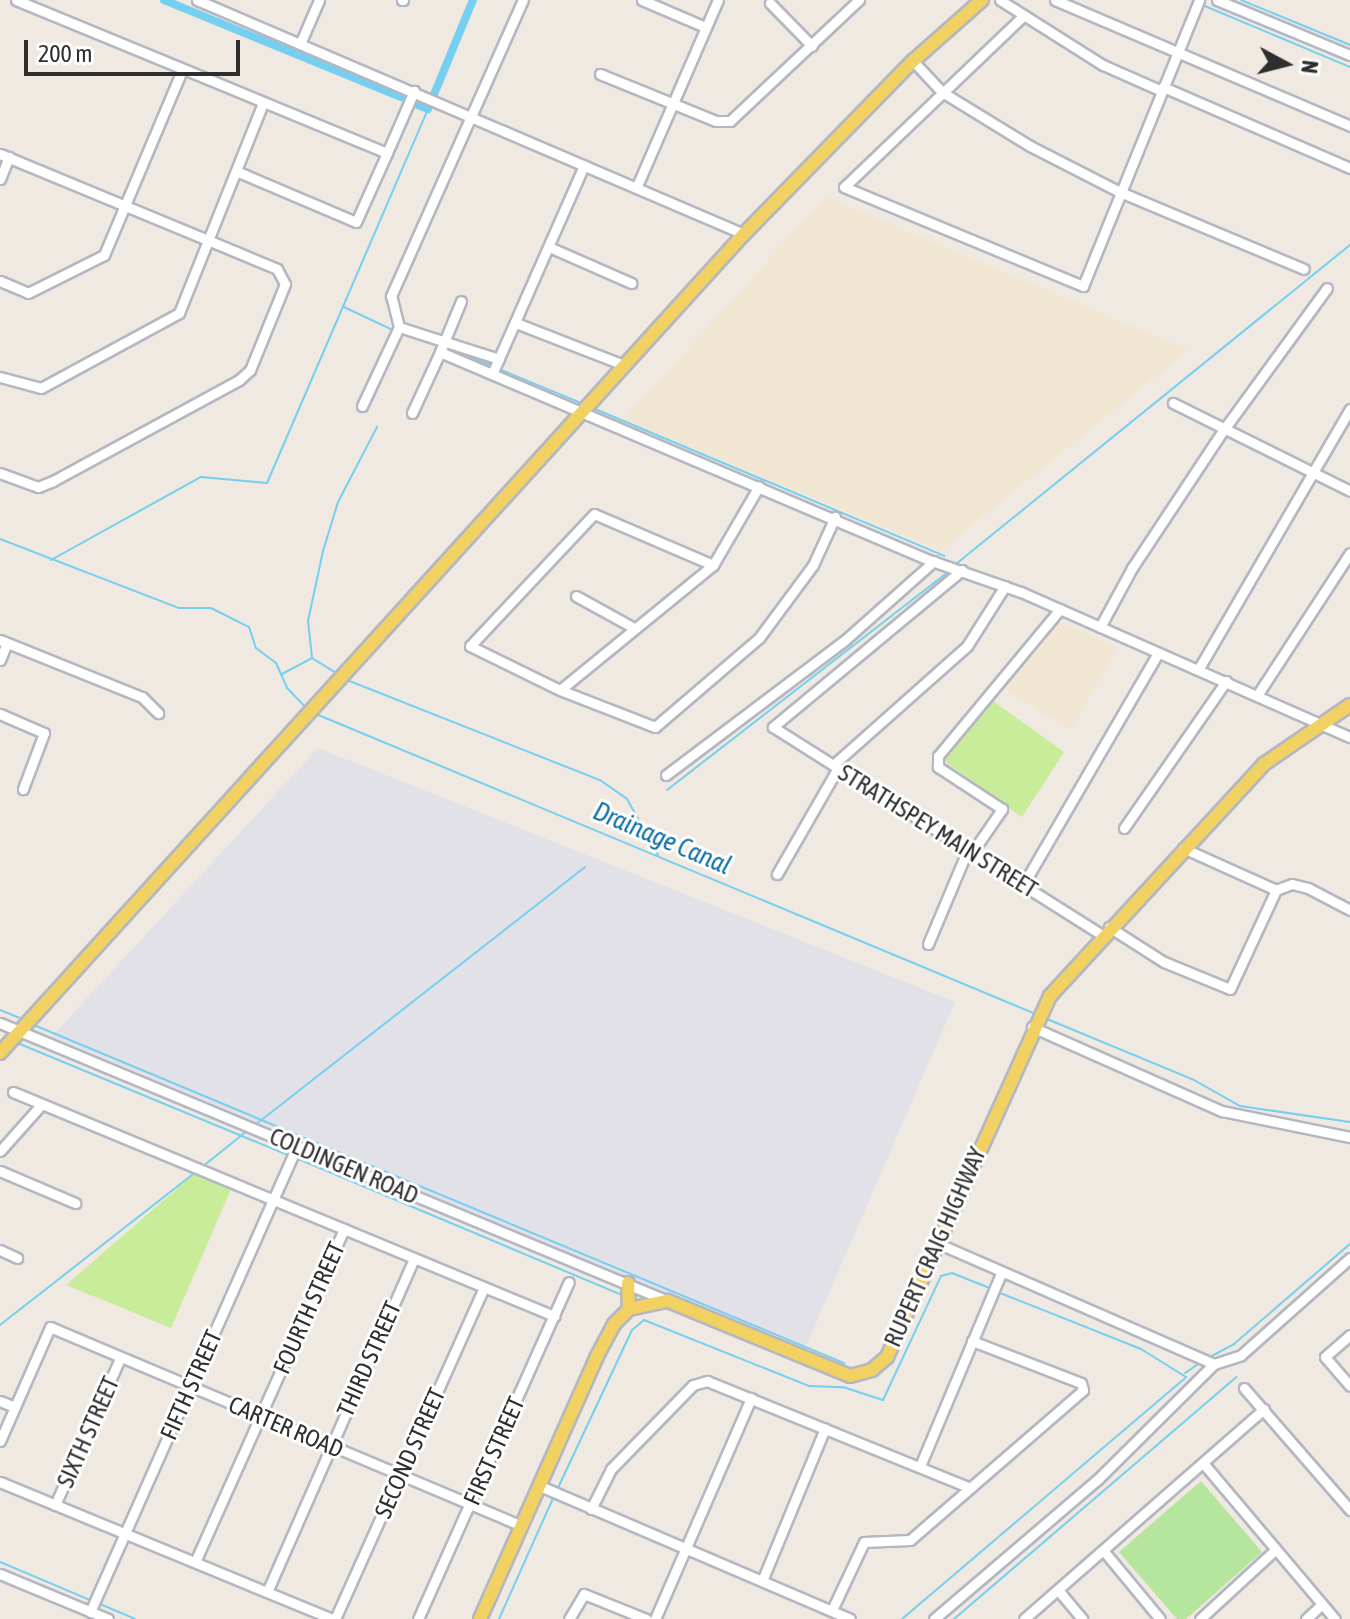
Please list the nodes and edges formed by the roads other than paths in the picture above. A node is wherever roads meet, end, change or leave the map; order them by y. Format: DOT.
graph roads {
  1 [pos="16,0"];
  2 [pos="197,0"];
  3 [pos="319,0"];
  4 [pos="523,0"];
  5 [pos="642,0"];
  6 [pos="718,0"];
  7 [pos="859,0"];
  8 [pos="982,0"];
  9 [pos="1000,0"];
  10 [pos="1055,0"];
  11 [pos="1217,0"];
  12 [pos="770,3"];
  13 [pos="1198,3"];
  14 [pos="1022,17"];
  15 [pos="705,27"];
  16 [pos="300,44"];
  17 [pos="812,46"];
  18 [pos="1178,52"];
  19 [pos="1350,55"];
  20 [pos="913,61"];
  21 [pos="182,70"];
  22 [pos="600,74"];
  23 [pos="1162,89"];
  24 [pos="414,91"];
  25 [pos="942,92"];
  26 [pos="674,104"];
  27 [pos="262,106"];
  28 [pos="472,117"];
  29 [pos="1350,126"];
  30 [pos="387,153"];
  31 [pos="5,156"];
  32 [pos="584,165"];
  33 [pos="1350,168"];
  34 [pos="236,171"];
  35 [pos="0,179"];
  36 [pos="637,186"];
  37 [pos="1120,192"];
  38 [pos="126,205"];
  39 [pos="744,234"];
  40 [pos="207,241"];
  41 [pos="549,247"];
  42 [pos="1304,269"];
  43 [pos="0,281"];
  44 [pos="631,283"];
  45 [pos="1327,288"];
  46 [pos="461,301"];
  47 [pos="516,323"];
  48 [pos="399,327"];
  49 [pos="445,338"];
  50 [pos="440,352"];
  51 [pos="499,359"];
  52 [pos="624,365"];
  53 [pos="492,374"];
  54 [pos="0,377"];
  55 [pos="1173,403"];
  56 [pos="362,406"];
  57 [pos="1350,409"];
  58 [pos="580,412"];
  59 [pos="412,413"];
  60 [pos="1222,432"];
  61 [pos="0,473"];
  62 [pos="1314,473"];
  63 [pos="759,486"];
  64 [pos="1350,491"];
  65 [pos="835,517"];
  66 [pos="1350,553"];
  67 [pos="934,561"];
  68 [pos="713,565"];
  69 [pos="962,570"];
  70 [pos="1005,586"];
  71 [pos="576,596"];
  72 [pos="1060,609"];
  73 [pos="1100,627"];
  74 [pos="634,628"];
  75 [pos="4,641"];
  76 [pos="1158,653"];
  77 [pos="0,660"];
  78 [pos="1198,670"];
  79 [pos="1226,681"];
  80 [pos="560,690"];
  81 [pos="1258,694"];
  82 [pos="1350,705"];
  83 [pos="158,713"];
  84 [pos="0,714"];
  85 [pos="1317,724"];
  86 [pos="1350,737"];
  87 [pos="836,767"];
  88 [pos="666,775"];
  89 [pos="23,789"];
  90 [pos="1124,828"];
  91 [pos="1183,848"];
  92 [pos="969,852"];
  93 [pos="777,874"];
  94 [pos="1023,885"];
  95 [pos="1276,890"];
  96 [pos="1350,910"];
  97 [pos="1106,931"];
  98 [pos="928,944"];
  99 [pos="0,1023"];
  100 [pos="1033,1024"];
  101 [pos="20,1032"];
  102 [pos="0,1053"];
  103 [pos="13,1092"];
  104 [pos="41,1105"];
  105 [pos="1350,1137"];
  106 [pos="0,1151"];
  107 [pos="294,1152"];
  108 [pos="0,1171"];
  109 [pos="273,1200"];
  110 [pos="75,1203"];
  111 [pos="344,1229"];
  112 [pos="937,1243"];
  113 [pos="0,1250"];
  114 [pos="17,1258"];
  115 [pos="414,1258"];
  116 [pos="1350,1258"];
  117 [pos="1001,1273"];
  118 [pos="569,1282"];
  119 [pos="628,1283"];
  120 [pos="484,1287"];
  121 [pos="668,1301"];
  122 [pos="629,1309"];
  123 [pos="554,1316"];
  124 [pos="1350,1335"];
  125 [pos="972,1341"];
  126 [pos="120,1358"];
  127 [pos="1214,1364"];
  128 [pos="1350,1386"];
  129 [pos="190,1387"];
  130 [pos="1244,1388"];
  131 [pos="751,1398"];
  132 [pos="0,1401"];
  133 [pos="15,1407"];
  134 [pos="1264,1409"];
  135 [pos="261,1417"];
  136 [pos="825,1428"];
  137 [pos="0,1441"];
  138 [pos="331,1446"];
  139 [pos="1203,1463"];
  140 [pos="920,1466"];
  141 [pos="400,1475"];
  142 [pos="0,1482"];
  143 [pos="540,1486"];
  144 [pos="968,1487"];
  145 [pos="470,1504"];
  146 [pos="55,1505"];
  147 [pos="591,1509"];
  148 [pos="1350,1510"];
  149 [pos="522,1526"];
  150 [pos="125,1534"];
  151 [pos="687,1549"];
  152 [pos="1276,1549"];
  153 [pos="1103,1550"];
  154 [pos="195,1562"];
  155 [pos="0,1574"];
  156 [pos="762,1581"];
  157 [pos="1058,1590"];
  158 [pos="267,1592"];
  159 [pos="1322,1604"];
  160 [pos="832,1610"];
  161 [pos="90,1612"];
  162 [pos="108,1619"];
  163 [pos="334,1619"];
  164 [pos="418,1619"];
  165 [pos="480,1619"];
  166 [pos="569,1619"];
  167 [pos="646,1619"];
  168 [pos="655,1619"];
  169 [pos="850,1619"];
  170 [pos="934,1619"];
  171 [pos="1024,1619"];
  172 [pos="1082,1619"];
  173 [pos="1160,1619"];
  174 [pos="1200,1619"];
  175 [pos="1306,1619"];
  176 [pos="1335,1619"];
  1 -- 21 [label="street"];
  2 -- 16 [label="street"];
  3 -- 16 [label="street"];
  4 -- 28 [label="street"];
  5 -- 15 [label="street"];
  6 -- 15 [label="street"];
  7 -- 17 [label="street"];
  8 -- 20 [label="main road"];
  9 -- 14 [label="street"];
  10 -- 18 [label="street"];
  11 -- 19 [label="street"];
  12 -- 17 [label="street"];
  13 -- 18 [label="street"];
  14 -- 23 [label="street"];
  14 -- 25 [label="street"];
  15 -- 26 [label="street"];
  16 -- 24 [label="street"];
  17 -- 26 [label="street"];
  18 -- 23 [label="street"];
  18 -- 29 [label="street"];
  20 -- 25 [label="street"];
  20 -- 39 [label="main road"];
  21 -- 27 [label="street"];
  21 -- 38 [label="street"];
  22 -- 26 [label="street"];
  23 -- 33 [label="street"];
  23 -- 37 [label="street"];
  24 -- 28 [label="street"];
  24 -- 30 [label="street"];
  25 -- 37 [label="street"];
  25 -- 37 [label="street"];
  26 -- 36 [label="street"];
  27 -- 30 [label="street"];
  27 -- 34 [label="street"];
  28 -- 32 [label="street"];
  28 -- 48 [label="street"];
  30 -- 34 [label="street"];
  31 -- 35 [label="street"];
  31 -- 38 [label="street"];
  32 -- 36 [label="street"];
  32 -- 41 [label="street"];
  34 -- 40 [label="street"];
  36 -- 39 [label="street"];
  37 -- 42 [label="street"];
  38 -- 40 [label="street"];
  38 -- 43 [label="street"];
  39 -- 52 [label="main road"];
  40 -- 54 [label="street"];
  40 -- 61 [label="street"];
  41 -- 44 [label="street"];
  41 -- 47 [label="street"];
  45 -- 60 [label="street"];
  46 -- 49 [label="street"];
  47 -- 51 [label="street"];
  47 -- 52 [label="street"];
  48 -- 49 [label="street"];
  48 -- 56 [label="street"];
  49 -- 50 [label="street"];
  49 -- 51 [label="street"];
  50 -- 53 [label="street"];
  50 -- 59 [label="street"];
  51 -- 53 [label="street"];
  52 -- 58 [label="main road"];
  53 -- 58 [label="street"];
  55 -- 60 [label="street"];
  57 -- 62 [label="street"];
  58 -- 63 [label="street"];
  58 -- 101 [label="main road"];
  60 -- 62 [label="street"];
  60 -- 73 [label="street"];
  62 -- 64 [label="street"];
  62 -- 78 [label="street"];
  63 -- 65 [label="street"];
  63 -- 68 [label="street"];
  65 -- 67 [label="street"];
  65 -- 80 [label="street"];
  66 -- 81 [label="street"];
  67 -- 69 [label="street"];
  67 -- 88 [label="street"];
  68 -- 74 [label="street"];
  68 -- 80 [label="street"];
  69 -- 70 [label="street"];
  69 -- 87 [label="street, STRATHSPEY MAIN STREET"];
  70 -- 72 [label="street"];
  70 -- 87 [label="street"];
  71 -- 74 [label="street"];
  72 -- 73 [label="street"];
  72 -- 92 [label="street"];
  73 -- 76 [label="street"];
  74 -- 80 [label="street"];
  75 -- 77 [label="street"];
  75 -- 83 [label="street"];
  76 -- 78 [label="street"];
  76 -- 94 [label="street"];
  78 -- 79 [label="street"];
  79 -- 81 [label="street"];
  79 -- 90 [label="street"];
  81 -- 85 [label="street"];
  82 -- 85 [label="main road, RUPERT CRAIG HIGHWAY"];
  84 -- 89 [label="street"];
  85 -- 86 [label="street"];
  85 -- 91 [label="main road, RUPERT CRAIG HIGHWAY"];
  87 -- 92 [label="street, STRATHSPEY MAIN STREET"];
  87 -- 93 [label="street"];
  91 -- 95 [label="street"];
  91 -- 97 [label="main road, RUPERT CRAIG HIGHWAY"];
  92 -- 94 [label="street, STRATHSPEY MAIN STREET"];
  92 -- 98 [label="street"];
  94 -- 97 [label="street, STRATHSPEY MAIN STREET"];
  95 -- 96 [label="street"];
  95 -- 97 [label="street, STRATHSPEY MAIN STREET"];
  97 -- 100 [label="main road, RUPERT CRAIG HIGHWAY"];
  99 -- 101 [label="street, COLDINGEN ROAD"];
  100 -- 105 [label="street"];
  100 -- 112 [label="main road, RUPERT CRAIG HIGHWAY"];
  101 -- 102 [label="main road"];
  101 -- 107 [label="street, COLDINGEN ROAD"];
  103 -- 104 [label="street"];
  104 -- 106 [label="street"];
  104 -- 109 [label="street"];
  107 -- 109 [label="street, FIFTH STREET"];
  107 -- 119 [label="street, COLDINGEN ROAD"];
  108 -- 110 [label="street"];
  109 -- 111 [label="street"];
  109 -- 129 [label="street, FIFTH STREET"];
  111 -- 115 [label="street"];
  111 -- 135 [label="street, FOURTH STREET"];
  112 -- 117 [label="street"];
  112 -- 121 [label="main road, RUPERT CRAIG HIGHWAY"];
  113 -- 114 [label="street"];
  115 -- 120 [label="street"];
  115 -- 138 [label="street, THIRD STREET"];
  116 -- 127 [label="street"];
  117 -- 125 [label="street"];
  117 -- 127 [label="street"];
  118 -- 123 [label="street, FIRST STREET"];
  119 -- 121 [label="street, COLDINGEN ROAD"];
  119 -- 122 [label="main road"];
  120 -- 123 [label="street"];
  120 -- 141 [label="street, SECOND STREET"];
  121 -- 122 [label="main road"];
  122 -- 143 [label="main road"];
  123 -- 145 [label="street, FIRST STREET"];
  124 -- 128 [label="street"];
  125 -- 140 [label="street"];
  125 -- 144 [label="street"];
  126 -- 129 [label="street, CARTER ROAD"];
  126 -- 133 [label="street, CARTER ROAD"];
  126 -- 146 [label="street, SIXTH STREET"];
  127 -- 170 [label="street"];
  129 -- 135 [label="street, CARTER ROAD"];
  129 -- 150 [label="street, FIFTH STREET"];
  130 -- 134 [label="street"];
  131 -- 136 [label="street"];
  131 -- 147 [label="street"];
  131 -- 151 [label="street"];
  132 -- 133 [label="street"];
  133 -- 137 [label="street"];
  134 -- 139 [label="street"];
  134 -- 148 [label="street"];
  135 -- 138 [label="street, CARTER ROAD"];
  135 -- 154 [label="street, FOURTH STREET"];
  136 -- 140 [label="street"];
  136 -- 156 [label="street"];
  138 -- 141 [label="street, CARTER ROAD"];
  138 -- 158 [label="street, THIRD STREET"];
  139 -- 152 [label="street"];
  139 -- 153 [label="street"];
  140 -- 144 [label="street"];
  141 -- 145 [label="street, CARTER ROAD"];
  141 -- 163 [label="street, SECOND STREET"];
  142 -- 146 [label="street"];
  143 -- 147 [label="street"];
  143 -- 149 [label="main road"];
  144 -- 160 [label="street"];
  145 -- 149 [label="street, CARTER ROAD"];
  145 -- 164 [label="street, FIRST STREET"];
  146 -- 150 [label="street"];
  147 -- 151 [label="street"];
  149 -- 165 [label="main road"];
  150 -- 154 [label="street"];
  150 -- 161 [label="street, FIFTH STREET"];
  151 -- 156 [label="street"];
  151 -- 168 [label="street"];
  152 -- 159 [label="street"];
  152 -- 174 [label="street"];
  153 -- 157 [label="street"];
  153 -- 173 [label="street"];
  154 -- 158 [label="street"];
  155 -- 161 [label="street"];
  156 -- 160 [label="street"];
  157 -- 171 [label="street"];
  157 -- 172 [label="street"];
  158 -- 163 [label="street"];
  159 -- 175 [label="street"];
  159 -- 176 [label="street"];
  160 -- 169 [label="street"];
  161 -- 162 [label="street"];
  166 -- 167 [label="street"];
}
